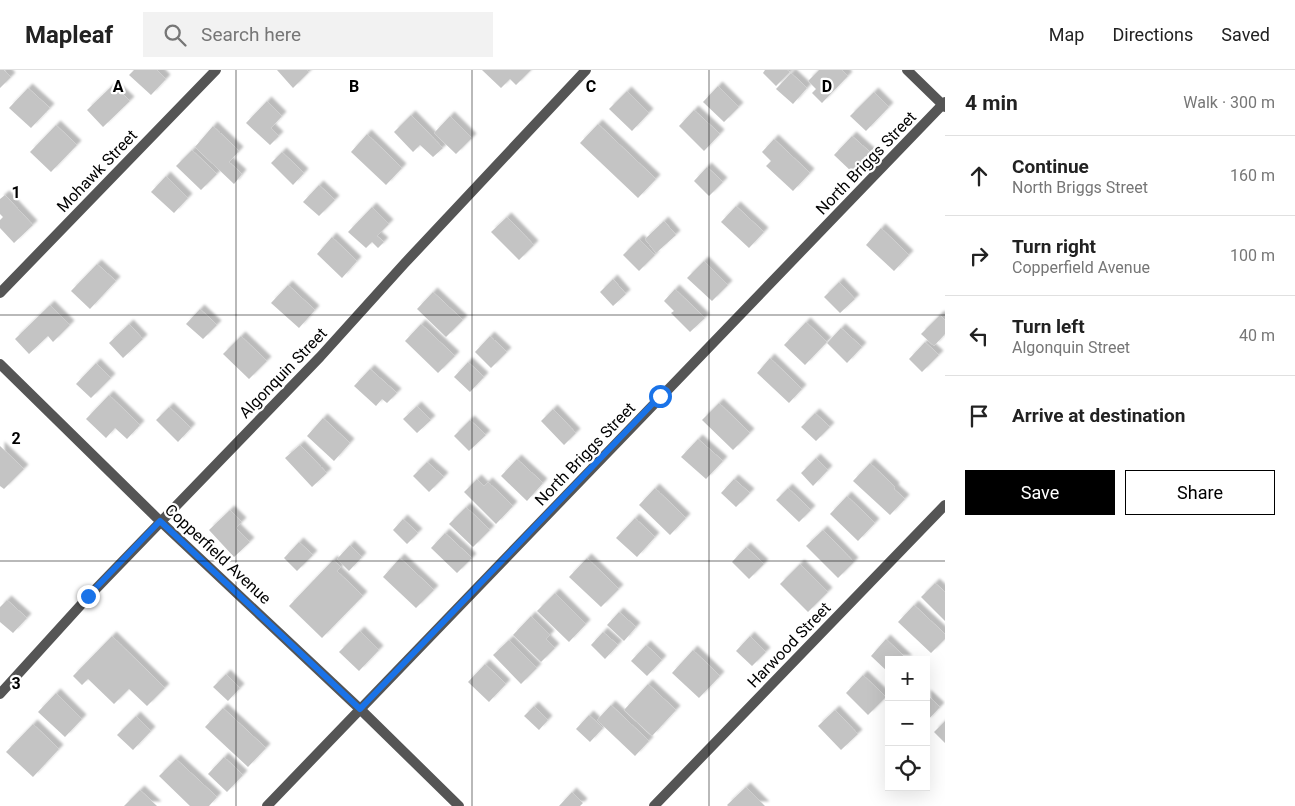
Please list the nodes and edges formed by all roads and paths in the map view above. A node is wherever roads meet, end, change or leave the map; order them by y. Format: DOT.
graph roads {
  1 [pos="216,70"];
  2 [pos="586,70"];
  3 [pos="907,70"];
  4 [pos="944,105"];
  5 [pos="0,293"];
  6 [pos="0,364"];
  7 [pos="945,505"];
  8 [pos="160,521"];
  9 [pos="0,694"];
  10 [pos="360,709"];
  11 [pos="267,806"];
  12 [pos="459,806"];
  13 [pos="654,806"];
  1 -- 5 [label="street, Mohawk Street"];
  2 -- 8 [label="street, Algonquin Street"];
  3 -- 4 [label="street"];
  4 -- 10 [label="street, North Briggs Street"];
  6 -- 8 [label="street, Copperfield Avenue"];
  7 -- 13 [label="street, Harwood Street"];
  8 -- 9 [label="street, Algonquin Street"];
  8 -- 10 [label="street, Copperfield Avenue"];
  10 -- 11 [label="street, North Briggs Street"];
  10 -- 12 [label="street, Copperfield Avenue"];
}
